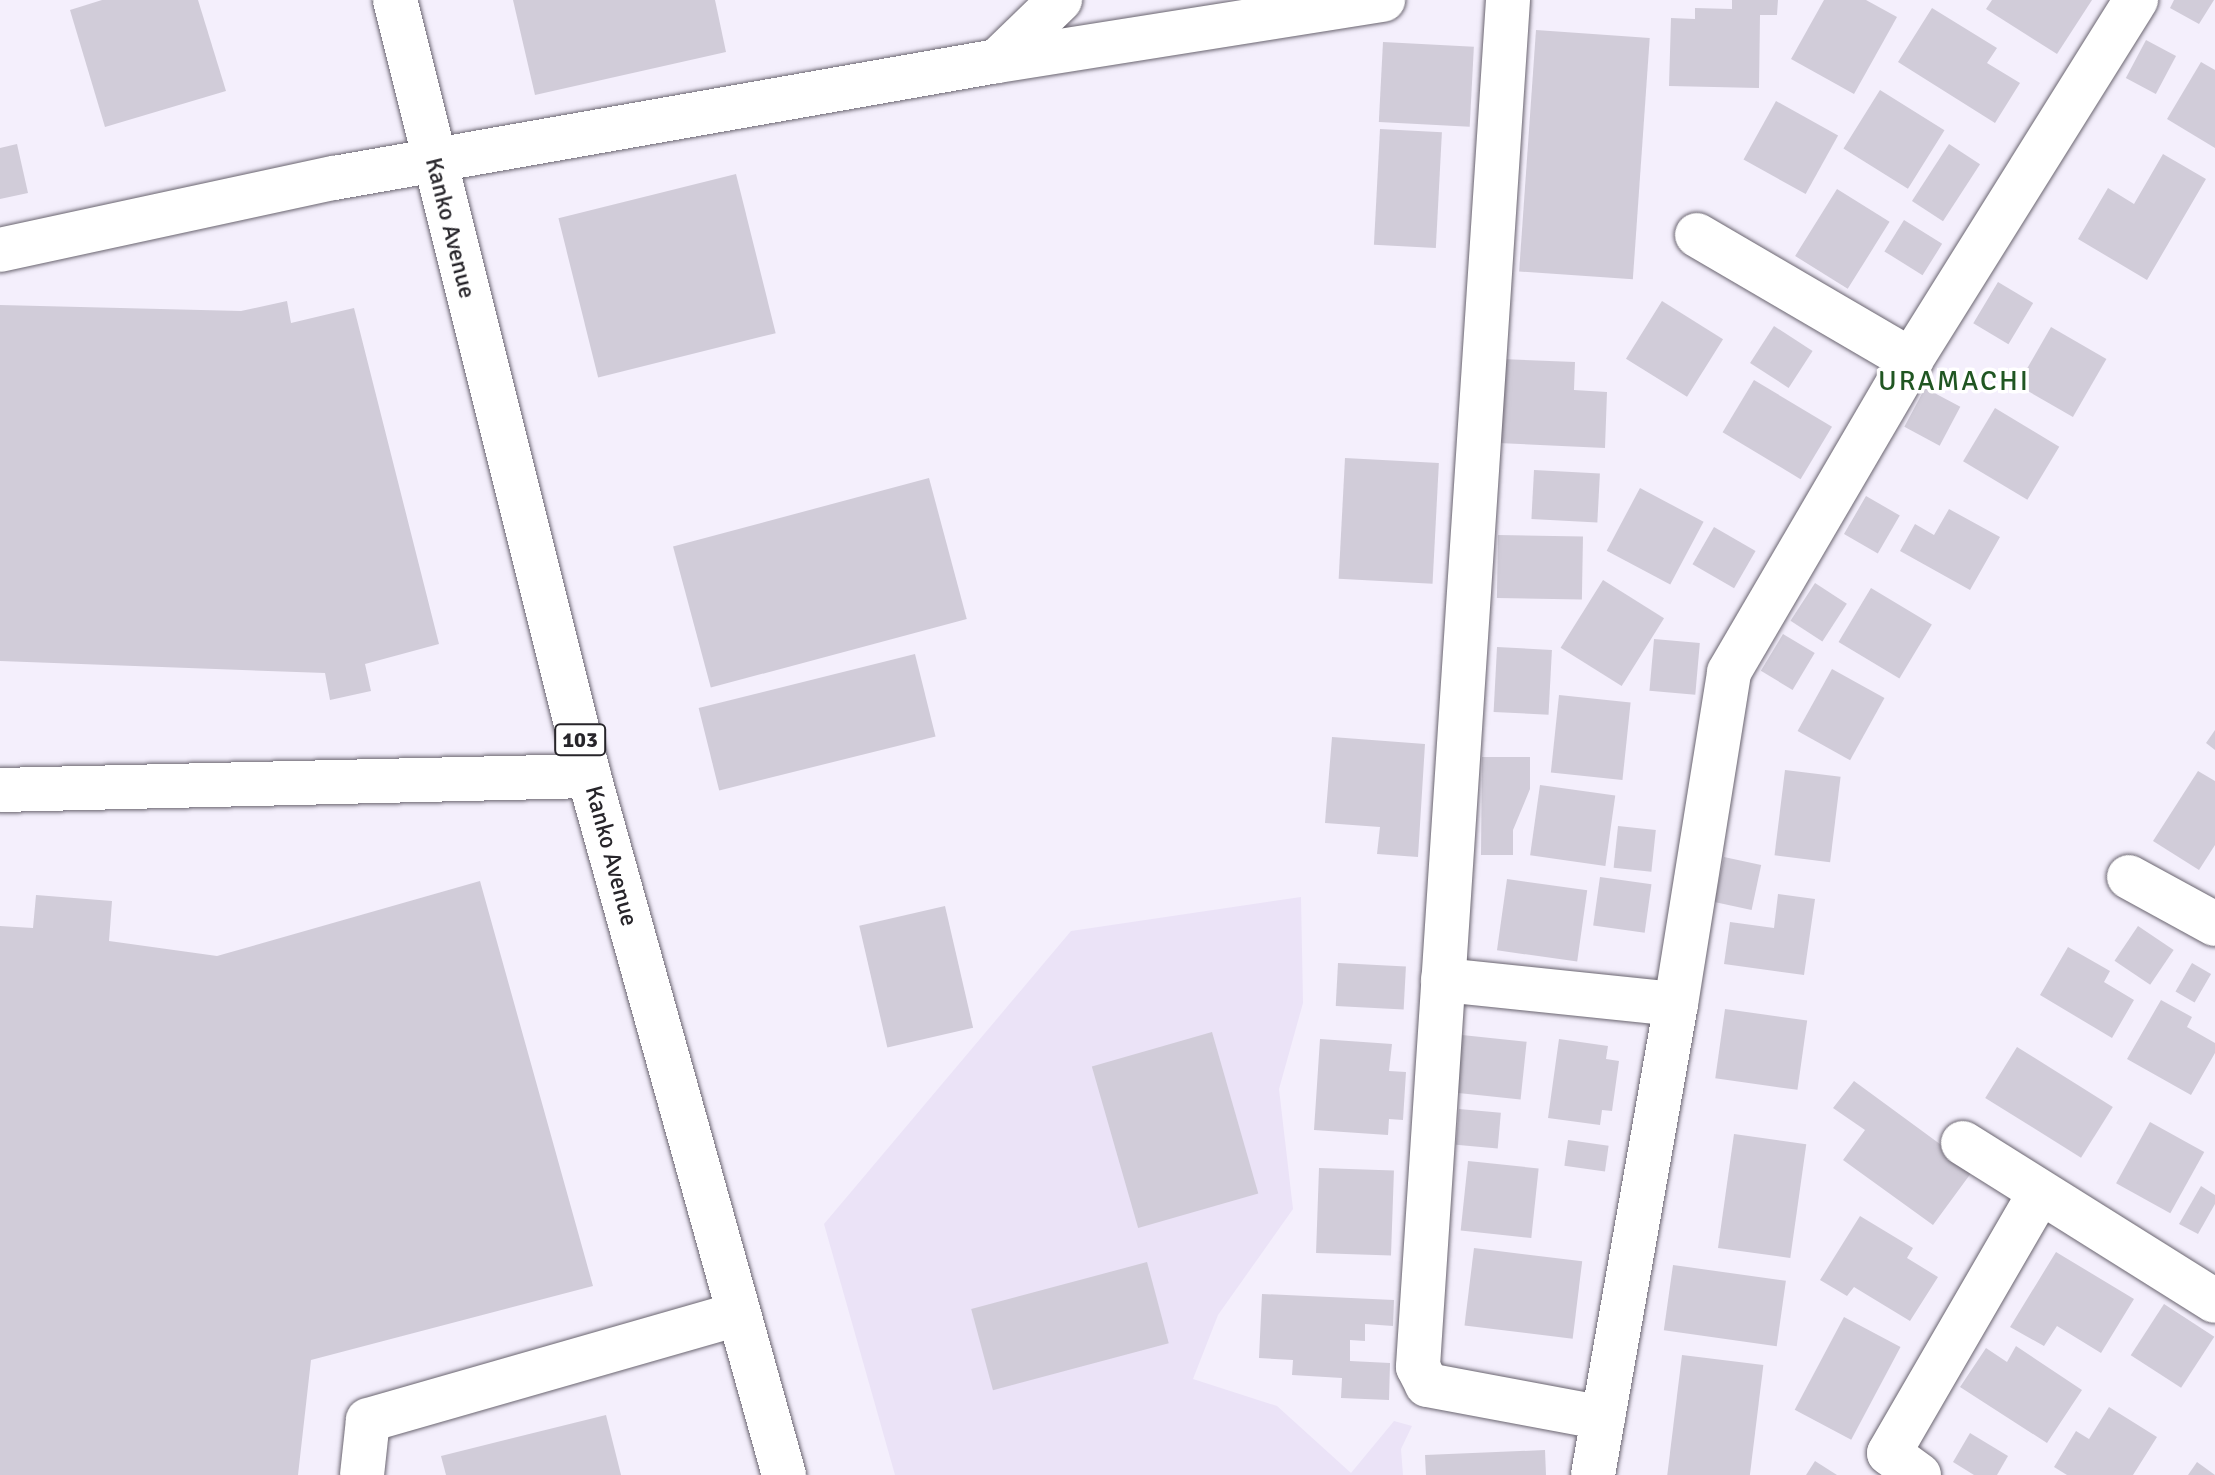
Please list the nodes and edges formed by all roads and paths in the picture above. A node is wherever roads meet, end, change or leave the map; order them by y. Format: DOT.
graph roads {
  1 [pos="395,0"];
  2 [pos="1060,0"];
  3 [pos="1383,0"];
  4 [pos="1508,0"];
  5 [pos="2136,0"];
  6 [pos="997,61"];
  7 [pos="433,162"];
  8 [pos="1697,235"];
  9 [pos="0,250"];
  10 [pos="1911,360"];
  11 [pos="589,776"];
  12 [pos="0,790"];
  13 [pos="2129,877"];
  14 [pos="2215,924"];
  15 [pos="1443,980"];
  16 [pos="1676,1004"];
  17 [pos="1963,1143"];
  18 [pos="2040,1193"];
  19 [pos="2215,1301"];
  20 [pos="738,1314"];
  21 [pos="1603,1418"];
  22 [pos="362,1475"];
  23 [pos="784,1475"];
  24 [pos="1593,1475"];
  25 [pos="1919,1475"];
  1 -- 7 [label="main road, Kanko Avenue / 103"];
  2 -- 6 [label="main road"];
  3 -- 6 [label="main road"];
  4 -- 15 [label="main road"];
  5 -- 10 [label="main road"];
  6 -- 7 [label="main road"];
  7 -- 9 [label="main road"];
  7 -- 11 [label="main road, Kanko Avenue / 103"];
  8 -- 10 [label="main road"];
  10 -- 16 [label="main road"];
  11 -- 12 [label="main road"];
  11 -- 20 [label="main road, Kanko Avenue / 103"];
  13 -- 14 [label="main road"];
  15 -- 16 [label="main road"];
  15 -- 21 [label="main road"];
  16 -- 21 [label="main road"];
  17 -- 18 [label="main road"];
  18 -- 19 [label="main road"];
  18 -- 25 [label="main road"];
  20 -- 22 [label="main road"];
  20 -- 23 [label="main road, Kanko Avenue / 103"];
  21 -- 24 [label="main road"];
}
